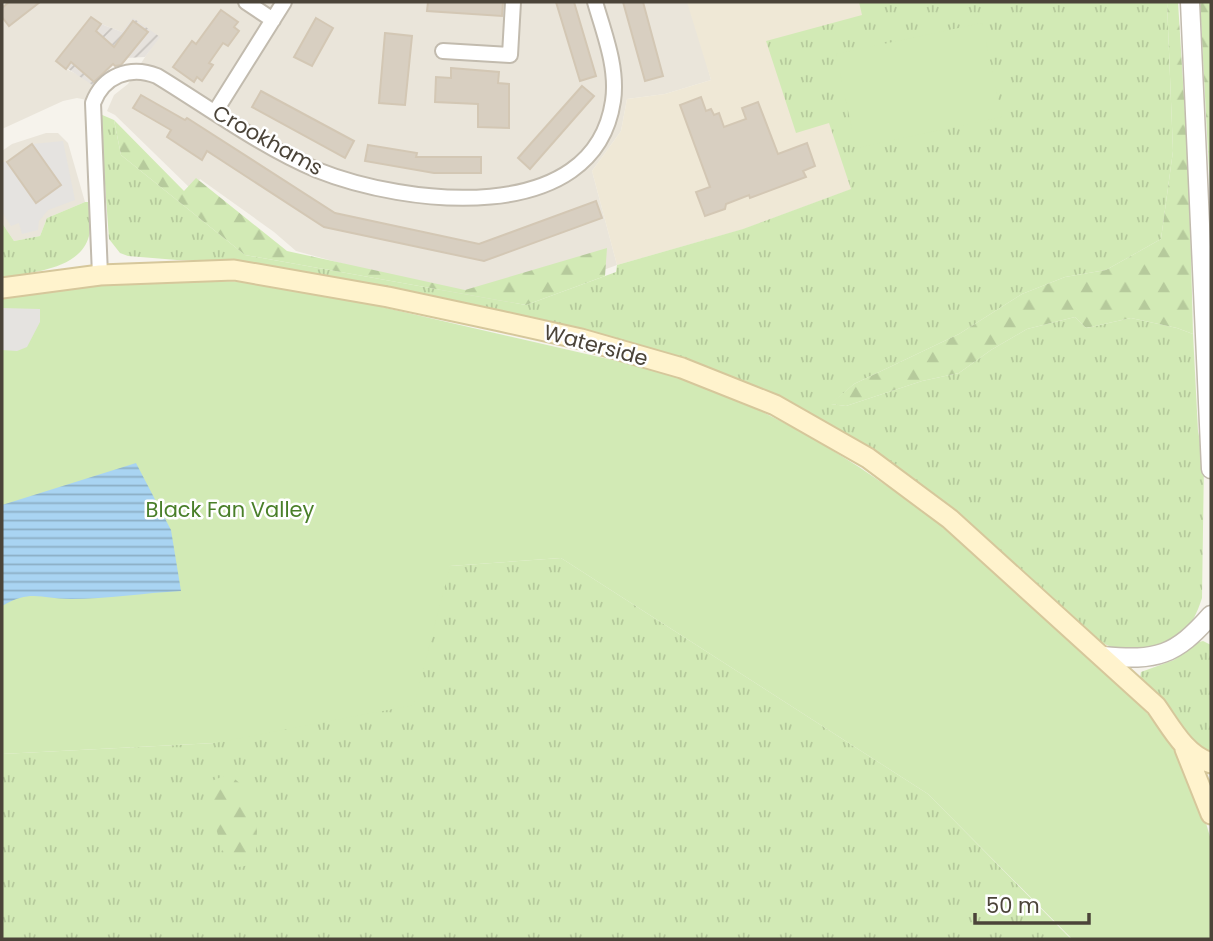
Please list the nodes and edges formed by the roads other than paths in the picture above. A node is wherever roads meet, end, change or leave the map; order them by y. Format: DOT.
graph roads {
  1 [pos="246,2"];
  2 [pos="284,2"];
  3 [pos="513,2"];
  4 [pos="595,2"];
  5 [pos="1190,2"];
  6 [pos="273,20"];
  7 [pos="443,51"];
  8 [pos="215,112"];
  9 [pos="100,275"];
  10 [pos="2,288"];
  11 [pos="1211,469"];
  12 [pos="1211,615"];
  13 [pos="1103,656"];
  14 [pos="1182,742"];
  15 [pos="1211,763"];
  16 [pos="1211,814"];
  1 -- 6 [label="street"];
  2 -- 6 [label="street"];
  3 -- 7 [label="street"];
  4 -- 8 [label="street, Crookhams"];
  5 -- 11 [label="street"];
  6 -- 8 [label="street"];
  8 -- 9 [label="street, Crookhams"];
  9 -- 10 [label="main road, Waterside"];
  9 -- 13 [label="main road, Waterside"];
  12 -- 13 [label="street"];
  13 -- 14 [label="main road, Waterside"];
  14 -- 15 [label="main road, Waterside"];
  14 -- 16 [label="main road, Waterside"];
}
